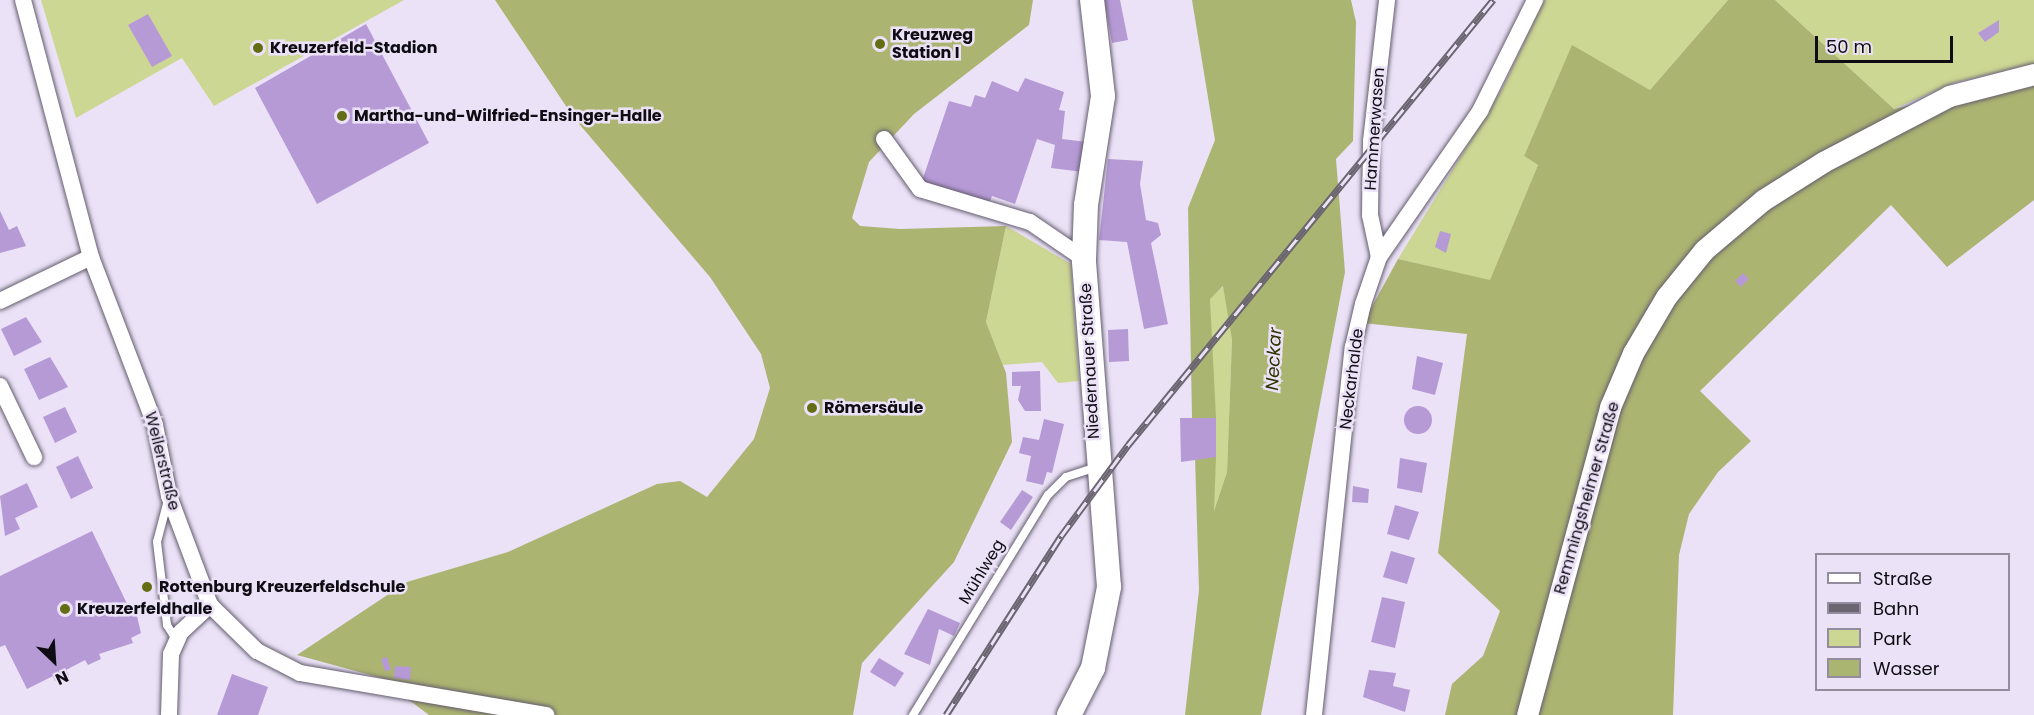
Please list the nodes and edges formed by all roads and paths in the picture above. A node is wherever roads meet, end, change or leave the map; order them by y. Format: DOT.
graph roads {
  1 [pos="23,0"];
  2 [pos="1092,0"];
  3 [pos="1387,0"];
  4 [pos="1535,0"];
  5 [pos="2034,74"];
  6 [pos="884,139"];
  7 [pos="91,256"];
  8 [pos="1379,257"];
  9 [pos="1084,259"];
  10 [pos="0,301"];
  11 [pos="0,386"];
  12 [pos="34,457"];
  13 [pos="1097,466"];
  14 [pos="169,496"];
  15 [pos="210,605"];
  16 [pos="177,641"];
  17 [pos="169,715"];
  18 [pos="546,715"];
  19 [pos="913,715"];
  20 [pos="1069,715"];
  21 [pos="1314,715"];
  22 [pos="1527,715"];
  1 -- 7 [label="street, Weilerstraße"];
  2 -- 9 [label="main road, Niedernauer Straße"];
  3 -- 8 [label="street, Hammerwasen"];
  4 -- 8 [label="street, Neckarhalde"];
  5 -- 22 [label="street, Remmingsheimer Straße"];
  6 -- 9 [label="street"];
  7 -- 10 [label="street"];
  7 -- 14 [label="street, Weilerstraße"];
  8 -- 21 [label="street, Neckarhalde"];
  9 -- 13 [label="main road, Niedernauer Straße"];
  11 -- 12 [label="street"];
  13 -- 19 [label="lane, Mühlweg"];
  13 -- 20 [label="main road, Niedernauer Straße"];
  14 -- 15 [label="street, Weilerstraße"];
  14 -- 16 [label="lane"];
  15 -- 16 [label="street"];
  15 -- 18 [label="street, Weilerstraße"];
  16 -- 17 [label="street"];
}
